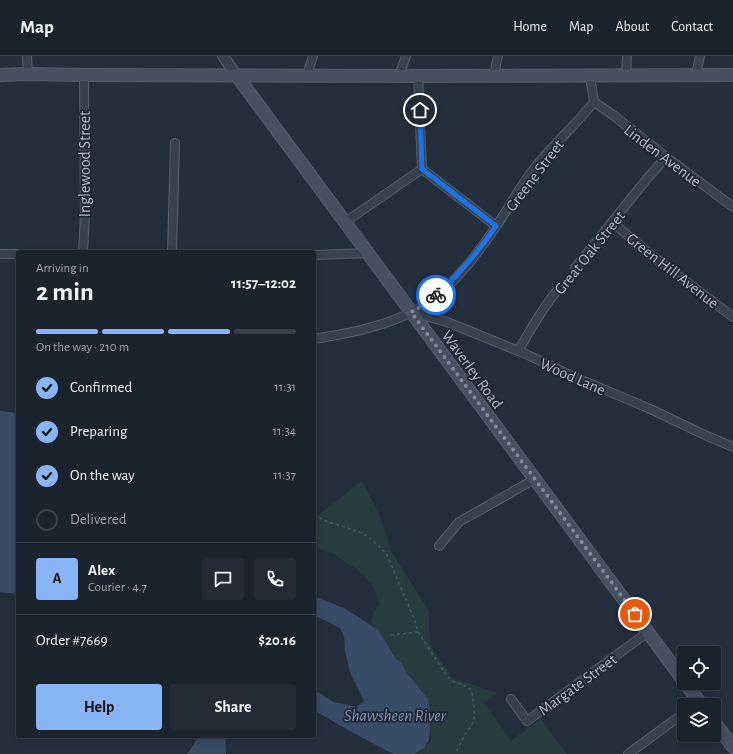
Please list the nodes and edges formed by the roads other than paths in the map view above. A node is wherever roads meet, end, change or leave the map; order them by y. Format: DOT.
graph roads {
  1 [pos="27,56"];
  2 [pos="223,56"];
  3 [pos="313,56"];
  4 [pos="406,56"];
  5 [pos="498,56"];
  6 [pos="627,56"];
  7 [pos="700,56"];
  8 [pos="28,74"];
  9 [pos="0,75"];
  10 [pos="307,75"];
  11 [pos="626,75"];
  12 [pos="696,75"];
  13 [pos="733,75"];
  14 [pos="84,76"];
  15 [pos="237,76"];
  16 [pos="399,76"];
  17 [pos="418,76"];
  18 [pos="495,76"];
  19 [pos="590,76"];
  20 [pos="594,102"];
  21 [pos="175,143"];
  22 [pos="666,157"];
  23 [pos="422,169"];
  24 [pos="733,207"];
  25 [pos="345,222"];
  26 [pos="612,222"];
  27 [pos="496,226"];
  28 [pos="83,250"];
  29 [pos="172,250"];
  30 [pos="368,253"];
  31 [pos="0,254"];
  32 [pos="16,254"];
  33 [pos="316,255"];
  34 [pos="575,268"];
  35 [pos="556,292"];
  36 [pos="411,312"];
  37 [pos="733,317"];
  38 [pos="316,339"];
  39 [pos="518,351"];
  40 [pos="733,447"];
  41 [pos="534,479"];
  42 [pos="439,546"];
  43 [pos="648,632"];
  44 [pos="677,671"];
  45 [pos="511,699"];
  46 [pos="677,718"];
  47 [pos="721,731"];
  48 [pos="733,746"];
  49 [pos="628,754"];
  1 -- 8 [label="street"];
  2 -- 15 [label="street, Waverley Road"];
  3 -- 10 [label="street"];
  4 -- 16 [label="street"];
  5 -- 18 [label="street"];
  6 -- 11 [label="street"];
  7 -- 12 [label="street"];
  8 -- 9 [label="main road"];
  8 -- 14 [label="main road"];
  10 -- 15 [label="main road"];
  10 -- 16 [label="main road"];
  11 -- 12 [label="main road"];
  11 -- 19 [label="main road"];
  12 -- 13 [label="main road"];
  14 -- 15 [label="main road"];
  14 -- 28 [label="street, Inglewood Street"];
  15 -- 25 [label="main road, Waverley Road"];
  16 -- 17 [label="main road"];
  17 -- 18 [label="main road"];
  17 -- 23 [label="street"];
  18 -- 19 [label="main road"];
  19 -- 20 [label="street"];
  20 -- 22 [label="street, Linden Avenue"];
  20 -- 27 [label="street, Greene Street"];
  21 -- 29 [label="street"];
  22 -- 24 [label="street, Linden Avenue"];
  22 -- 26 [label="street, Great Oak Street"];
  23 -- 25 [label="street"];
  23 -- 27 [label="street"];
  25 -- 30 [label="main road, Waverley Road"];
  26 -- 34 [label="street, Great Oak Street"];
  26 -- 37 [label="street, Green Hill Avenue"];
  27 -- 36 [label="street, Greene Street"];
  30 -- 33 [label="street"];
  30 -- 36 [label="main road, Waverley Road"];
  31 -- 32 [label="street"];
  35 -- 39 [label="street, Great Oak Street"];
  36 -- 38 [label="street, Greene Street"];
  36 -- 39 [label="street, Wood Lane"];
  36 -- 41 [label="main road, Waverley Road"];
  39 -- 40 [label="street, Wood Lane"];
  41 -- 42 [label="street"];
  41 -- 43 [label="main road, Waverley Road"];
  43 -- 44 [label="main road, Waverley Road"];
  43 -- 45 [label="street, Margate Street"];
  46 -- 49 [label="street"];
  47 -- 48 [label="main road"];
}
